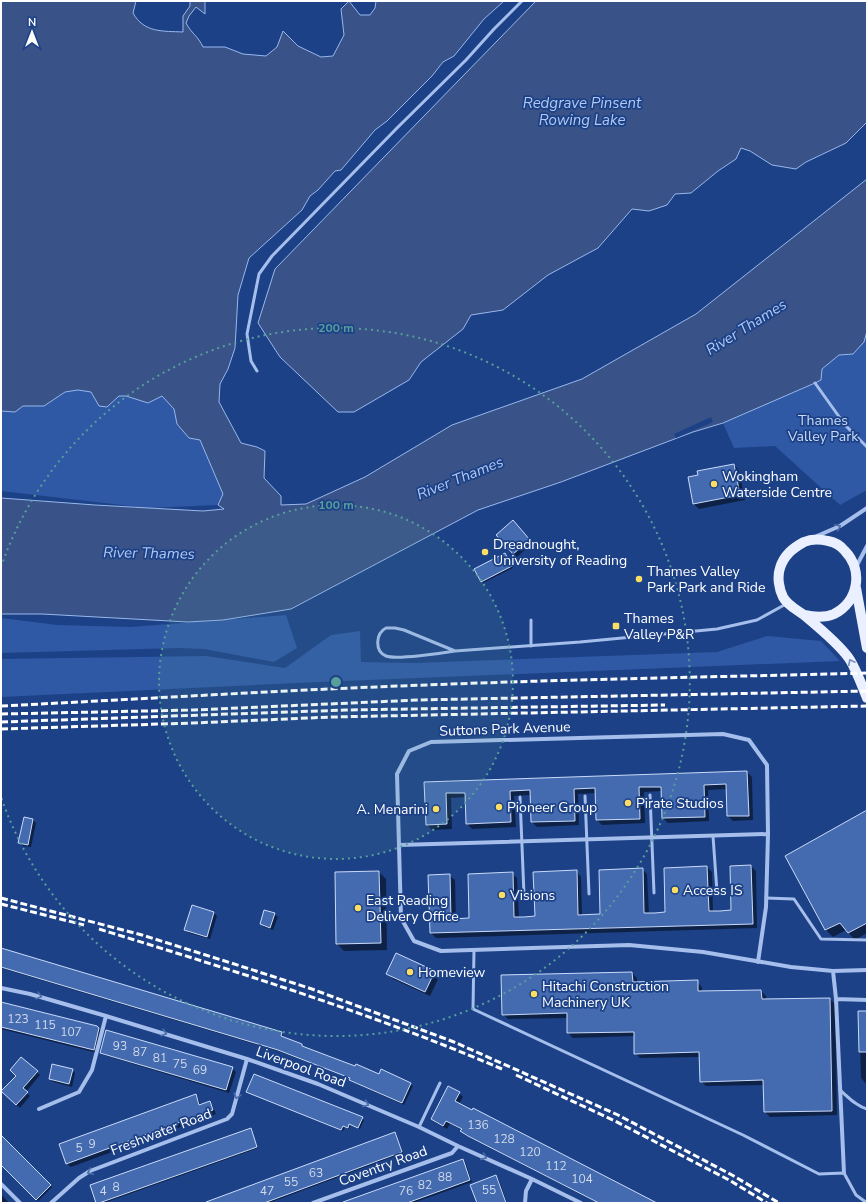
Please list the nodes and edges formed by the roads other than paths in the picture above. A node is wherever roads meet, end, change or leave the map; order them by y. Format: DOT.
graph roads {
  1 [pos="522,1"];
  2 [pos="257,371"];
  3 [pos="815,383"];
  4 [pos="867,447"];
  5 [pos="867,508"];
  6 [pos="807,541"];
  7 [pos="867,546"];
  8 [pos="856,568"];
  9 [pos="856,588"];
  10 [pos="787,603"];
  11 [pos="804,615"];
  12 [pos="531,620"];
  13 [pos="531,646"];
  14 [pos="867,648"];
  15 [pos="455,651"];
  16 [pos="867,698"];
  17 [pos="650,794"];
  18 [pos="585,796"];
  19 [pos="520,797"];
  20 [pos="768,834"];
  21 [pos="713,836"];
  22 [pos="652,838"];
  23 [pos="587,840"];
  24 [pos="522,842"];
  25 [pos="399,846"];
  26 [pos="717,892"];
  27 [pos="654,893"];
  28 [pos="589,894"];
  29 [pos="524,895"];
  30 [pos="766,898"];
  31 [pos="867,940"];
  32 [pos="474,950"];
  33 [pos="758,962"];
  34 [pos="867,970"];
  35 [pos="833,971"];
  36 [pos="1,988"];
  37 [pos="836,999"];
  38 [pos="867,1000"];
  39 [pos="106,1016"];
  40 [pos="247,1059"];
  41 [pos="440,1083"];
  42 [pos="840,1090"];
  43 [pos="39,1109"];
  44 [pos="867,1109"];
  45 [pos="419,1126"];
  46 [pos="458,1146"];
  47 [pos="844,1173"];
  48 [pos="532,1179"];
  49 [pos="1,1184"];
  50 [pos="20,1203"];
  51 [pos="51,1203"];
  52 [pos="313,1203"];
  53 [pos="525,1203"];
  54 [pos="581,1203"];
  55 [pos="867,1203"];
  1 -- 2 [label="lane"];
  3 -- 4 [label="lane"];
  6 -- 5 [label="street, one-way"];
  6 -- 8 [label="main road"];
  6 -- 10 [label="main road"];
  7 -- 8 [label="street"];
  8 -- 9 [label="main road"];
  9 -- 11 [label="main road"];
  9 -- 14 [label="main road"];
  10 -- 11 [label="main road"];
  10 -- 13 [label="lane"];
  16 -- 11 [label="main road, one-way"];
  12 -- 13 [label="lane"];
  13 -- 15 [label="lane"];
  15 -- 15 [label="lane"];
  17 -- 22 [label="lane"];
  18 -- 23 [label="lane"];
  19 -- 24 [label="lane"];
  20 -- 21 [label="street"];
  20 -- 25 [label="street, Suttons Park Avenue"];
  20 -- 30 [label="street, Suttons Park Avenue"];
  21 -- 22 [label="street"];
  21 -- 26 [label="lane"];
  22 -- 23 [label="street"];
  22 -- 27 [label="lane"];
  23 -- 24 [label="street"];
  23 -- 28 [label="lane"];
  24 -- 25 [label="street"];
  24 -- 29 [label="lane"];
  25 -- 32 [label="street, Suttons Park Avenue"];
  30 -- 31 [label="lane"];
  30 -- 33 [label="street, Suttons Park Avenue"];
  32 -- 33 [label="street, Suttons Park Avenue"];
  32 -- 47 [label="lane"];
  33 -- 35 [label="street, Suttons Park Avenue"];
  34 -- 35 [label="street, Suttons Park Avenue"];
  35 -- 37 [label="street"];
  36 -- 39 [label="street, Liverpool Road, one-way"];
  37 -- 38 [label="street"];
  37 -- 42 [label="street"];
  39 -- 40 [label="street, Liverpool Road, one-way"];
  39 -- 43 [label="street"];
  40 -- 45 [label="street, Liverpool Road, one-way"];
  40 -- 51 [label="street, Freshwater Road, one-way"];
  41 -- 45 [label="lane"];
  42 -- 44 [label="lane"];
  42 -- 47 [label="street"];
  45 -- 46 [label="street, Liverpool Road"];
  46 -- 48 [label="street, Liverpool Road, one-way"];
  46 -- 52 [label="street, Coventry Road"];
  47 -- 55 [label="lane"];
  48 -- 53 [label="street"];
  48 -- 54 [label="street, Liverpool Road"];
  49 -- 50 [label="street"];
}
